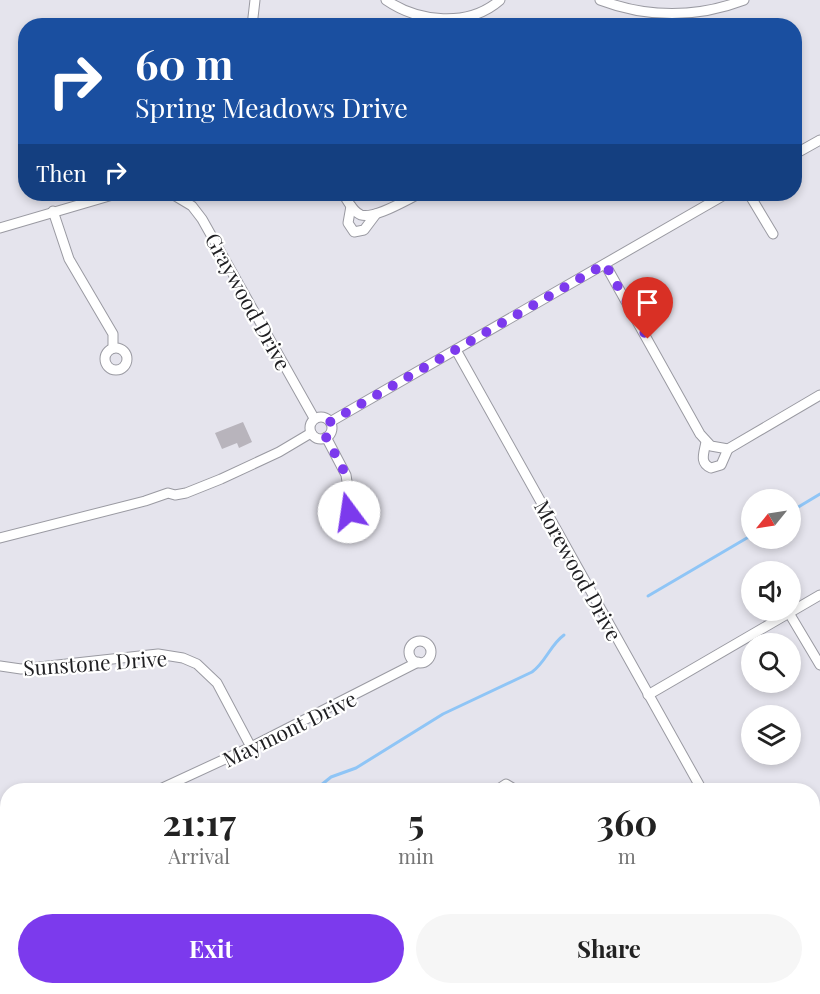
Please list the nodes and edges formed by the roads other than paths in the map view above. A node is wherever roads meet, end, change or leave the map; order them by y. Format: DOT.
graph roads {
  1 [pos="255,0"];
  2 [pos="386,0"];
  3 [pos="500,0"];
  4 [pos="600,0"];
  5 [pos="744,0"];
  6 [pos="253,18"];
  7 [pos="430,18"];
  8 [pos="448,18"];
  9 [pos="820,140"];
  10 [pos="802,150"];
  11 [pos="90,201"];
  12 [pos="184,201"];
  13 [pos="348,201"];
  14 [pos="404,201"];
  15 [pos="714,201"];
  16 [pos="753,201"];
  17 [pos="351,206"];
  18 [pos="53,211"];
  19 [pos="376,214"];
  20 [pos="0,228"];
  21 [pos="773,234"];
  22 [pos="605,264"];
  23 [pos="113,348"];
  24 [pos="456,350"];
  25 [pos="820,395"];
  26 [pos="314,418"];
  27 [pos="330,422"];
  28 [pos="311,433"];
  29 [pos="326,437"];
  30 [pos="706,442"];
  31 [pos="728,448"];
  32 [pos="348,488"];
  33 [pos="0,538"];
  34 [pos="820,595"];
  35 [pos="801,606"];
  36 [pos="775,621"];
  37 [pos="794,621"];
  38 [pos="418,662"];
  39 [pos="820,665"];
  40 [pos="0,666"];
  41 [pos="648,694"];
  42 [pos="251,747"];
  43 [pos="173,783"];
  44 [pos="698,783"];
  1 -- 6 [label="street"];
  2 -- 7 [label="street"];
  3 -- 8 [label="street"];
  4 -- 5 [label="street"];
  9 -- 10 [label="street"];
  11 -- 18 [label="street"];
  12 -- 26 [label="street, Graywood Drive"];
  13 -- 17 [label="street"];
  14 -- 19 [label="street"];
  15 -- 22 [label="street"];
  16 -- 21 [label="street"];
  17 -- 19 [label="street"];
  17 -- 19 [label="street"];
  18 -- 20 [label="street"];
  18 -- 23 [label="street"];
  22 -- 24 [label="street"];
  22 -- 30 [label="street"];
  24 -- 27 [label="street"];
  24 -- 41 [label="street, Morewood Drive"];
  25 -- 31 [label="street"];
  26 -- 27 [label="street"];
  26 -- 28 [label="street"];
  27 -- 29 [label="street"];
  28 -- 29 [label="street"];
  28 -- 33 [label="street"];
  29 -- 32 [label="street"];
  30 -- 31 [label="street"];
  30 -- 31 [label="street"];
  34 -- 35 [label="street"];
  36 -- 41 [label="street"];
  37 -- 39 [label="street"];
  38 -- 42 [label="street, Maymont Drive"];
  40 -- 42 [label="street, Sunstone Drive"];
  41 -- 44 [label="street, Morewood Drive"];
  42 -- 43 [label="street, Maymont Drive"];
}
